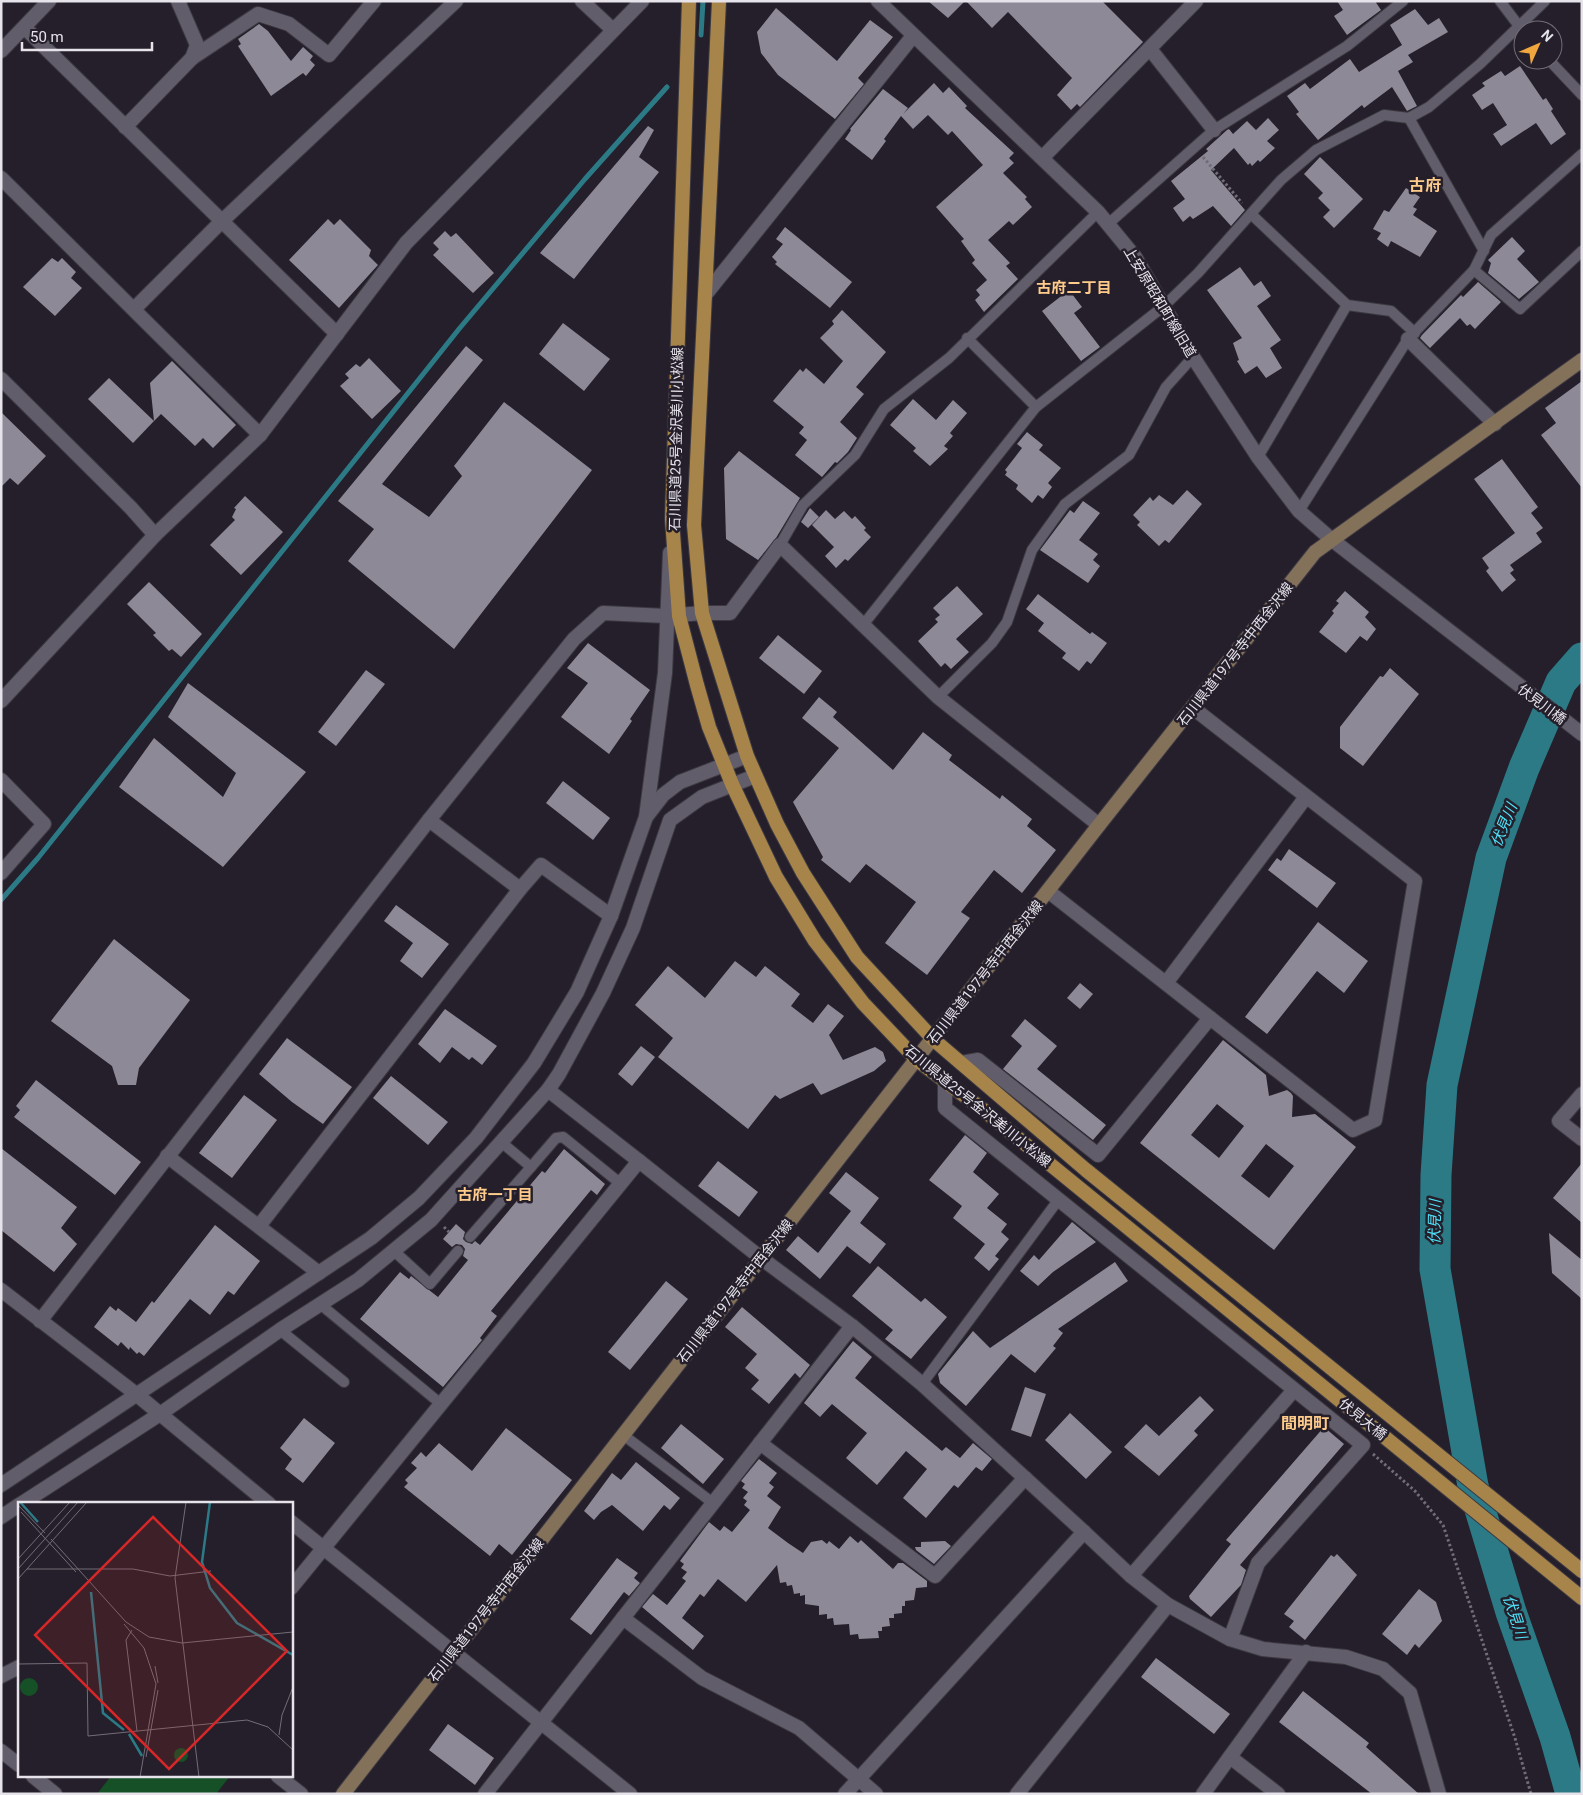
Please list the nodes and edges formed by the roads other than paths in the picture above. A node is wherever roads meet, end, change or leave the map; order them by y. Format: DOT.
graph roads {
  1 [pos="49,1"];
  2 [pos="178,1"];
  3 [pos="374,1"];
  4 [pos="456,1"];
  5 [pos="582,1"];
  6 [pos="642,1"];
  7 [pos="689,1"];
  8 [pos="719,1"];
  9 [pos="878,1"];
  10 [pos="1196,1"];
  11 [pos="1403,1"];
  12 [pos="1500,1"];
  13 [pos="1545,1"];
  14 [pos="1514,20"];
  15 [pos="1529,20"];
  16 [pos="25,28"];
  17 [pos="613,30"];
  18 [pos="914,36"];
  19 [pos="1513,36"];
  20 [pos="1150,48"];
  21 [pos="1,51"];
  22 [pos="192,58"];
  23 [pos="1558,70"];
  24 [pos="1582,95"];
  25 [pos="1409,118"];
  26 [pos="126,127"];
  27 [pos="1214,130"];
  28 [pos="1582,154"];
  29 [pos="1043,157"];
  30 [pos="1,178"];
  31 [pos="1098,212"];
  32 [pos="1251,214"];
  33 [pos="222,221"];
  34 [pos="1108,224"];
  35 [pos="1484,251"];
  36 [pos="1582,251"];
  37 [pos="1474,270"];
  38 [pos="705,295"];
  39 [pos="1347,305"];
  40 [pos="1164,306"];
  41 [pos="134,309"];
  42 [pos="337,334"];
  43 [pos="1412,336"];
  44 [pos="967,338"];
  45 [pos="1193,357"];
  46 [pos="1582,360"];
  47 [pos="1,379"];
  48 [pos="1036,407"];
  49 [pos="1495,424"];
  50 [pos="260,435"];
  51 [pos="1258,457"];
  52 [pos="1300,511"];
  53 [pos="155,535"];
  54 [pos="1331,539"];
  55 [pos="780,545"];
  56 [pos="702,613"];
  57 [pos="672,616"];
  58 [pos="863,625"];
  59 [pos="938,697"];
  60 [pos="1,701"];
  61 [pos="1193,708"];
  62 [pos="1582,734"];
  63 [pos="747,756"];
  64 [pos="724,764"];
  65 [pos="755,776"];
  66 [pos="1,780"];
  67 [pos="732,784"];
  68 [pos="1306,797"];
  69 [pos="646,817"];
  70 [pos="429,820"];
  71 [pos="1099,825"];
  72 [pos="1,873"];
  73 [pos="520,890"];
  74 [pos="1048,891"];
  75 [pos="611,916"];
  76 [pos="1166,983"];
  77 [pos="1210,1018"];
  78 [pos="934,1040"];
  79 [pos="917,1060"];
  80 [pos="961,1064"];
  81 [pos="945,1082"];
  82 [pos="548,1090"];
  83 [pos="1582,1094"];
  84 [pos="1582,1139"];
  85 [pos="501,1142"];
  86 [pos="167,1156"];
  87 [pos="640,1161"];
  88 [pos="531,1167"];
  89 [pos="621,1184"];
  90 [pos="1059,1199"];
  91 [pos="259,1226"];
  92 [pos="1156,1226"];
  93 [pos="470,1237"];
  94 [pos="1143,1240"];
  95 [pos="394,1251"];
  96 [pos="458,1251"];
  97 [pos="761,1258"];
  98 [pos="319,1273"];
  99 [pos="1,1290"];
  100 [pos="320,1304"];
  101 [pos="40,1320"];
  102 [pos="852,1326"];
  103 [pos="280,1330"];
  104 [pos="344,1382"];
  105 [pos="922,1384"];
  106 [pos="1294,1390"];
  107 [pos="136,1394"];
  108 [pos="441,1404"];
  109 [pos="160,1414"];
  110 [pos="622,1434"];
  111 [pos="760,1443"];
  112 [pos="1025,1478"];
  113 [pos="1,1486"];
  114 [pos="25,1502"];
  115 [pos="268,1502"];
  116 [pos="713,1503"];
  117 [pos="18,1506"];
  118 [pos="1,1517"];
  119 [pos="292,1523"];
  120 [pos="1084,1532"];
  121 [pos="324,1548"];
  122 [pos="1582,1571"];
  123 [pos="1130,1576"];
  124 [pos="292,1587"];
  125 [pos="1582,1598"];
  126 [pos="1168,1605"];
  127 [pos="623,1618"];
  128 [pos="1230,1639"];
  129 [pos="452,1652"];
  130 [pos="1306,1652"];
  131 [pos="18,1668"];
  132 [pos="1,1676"];
  133 [pos="541,1723"];
  134 [pos="1,1751"];
  135 [pos="1230,1757"];
  136 [pos="18,1764"];
  137 [pos="35,1778"];
  138 [pos="281,1778"];
  139 [pos="858,1778"];
  140 [pos="55,1794"];
  141 [pos="301,1794"];
  142 [pos="343,1794"];
  143 [pos="485,1794"];
  144 [pos="630,1794"];
  145 [pos="846,1794"];
  146 [pos="876,1794"];
  147 [pos="1017,1794"];
  148 [pos="1203,1794"];
  149 [pos="1278,1794"];
  150 [pos="1439,1794"];
  1 -- 16 [label="street"];
  2 -- 22 [label="street"];
  3 -- 22 [label="street"];
  4 -- 33 [label="street"];
  5 -- 17 [label="street"];
  6 -- 17 [label="street"];
  7 -- 57 [label="main road, 石川県道25号金沢美川小松線"];
  8 -- 38 [label="main road, 石川県道25号金沢美川小松線"];
  9 -- 18 [label="street, 上安原昭和町線旧道"];
  10 -- 20 [label="street"];
  11 -- 27 [label="lane"];
  12 -- 14 [label="lane"];
  13 -- 15 [label="lane"];
  16 -- 21 [label="street"];
  16 -- 26 [label="street"];
  17 -- 42 [label="street"];
  18 -- 29 [label="street, 上安原昭和町線旧道"];
  18 -- 38 [label="street"];
  19 -- 25 [label="lane"];
  20 -- 27 [label="street"];
  20 -- 29 [label="street"];
  22 -- 26 [label="street"];
  23 -- 24 [label="lane"];
  25 -- 32 [label="lane"];
  25 -- 35 [label="lane"];
  26 -- 33 [label="street"];
  27 -- 34 [label="lane"];
  28 -- 35 [label="lane"];
  29 -- 31 [label="street, 上安原昭和町線旧道"];
  30 -- 41 [label="street"];
  31 -- 34 [label="street, 上安原昭和町線旧道"];
  31 -- 44 [label="lane"];
  32 -- 39 [label="lane"];
  32 -- 40 [label="lane"];
  33 -- 41 [label="street"];
  33 -- 42 [label="street"];
  34 -- 40 [label="street, 上安原昭和町線旧道"];
  35 -- 37 [label="lane"];
  36 -- 37 [label="lane"];
  37 -- 43 [label="lane"];
  38 -- 56 [label="main road, 石川県道25号金沢美川小松線"];
  39 -- 43 [label="lane"];
  39 -- 51 [label="lane"];
  40 -- 45 [label="street, 上安原昭和町線旧道"];
  40 -- 48 [label="lane"];
  41 -- 50 [label="street"];
  42 -- 50 [label="street"];
  43 -- 49 [label="street"];
  43 -- 52 [label="lane"];
  44 -- 48 [label="lane"];
  44 -- 55 [label="lane"];
  45 -- 51 [label="street, 上安原昭和町線旧道"];
  45 -- 59 [label="lane"];
  46 -- 49 [label="main road, 石川県道197号寺中西金沢線"];
  47 -- 53 [label="street"];
  48 -- 58 [label="lane"];
  49 -- 54 [label="main road, 石川県道197号寺中西金沢線"];
  50 -- 53 [label="street"];
  51 -- 52 [label="street, 上安原昭和町線旧道"];
  52 -- 54 [label="street, 上安原昭和町線旧道"];
  53 -- 60 [label="street"];
  54 -- 61 [label="main road, 石川県道197号寺中西金沢線"];
  54 -- 62 [label="street, 伏見川橋"];
  55 -- 56 [label="street"];
  55 -- 58 [label="street"];
  56 -- 57 [label="street"];
  56 -- 63 [label="main road, 石川県道25号金沢美川小松線"];
  57 -- 64 [label="main road, 石川県道25号金沢美川小松線"];
  57 -- 69 [label="street"];
  57 -- 70 [label="street"];
  58 -- 59 [label="street"];
  59 -- 71 [label="street"];
  61 -- 68 [label="street"];
  61 -- 71 [label="main road, 石川県道197号寺中西金沢線"];
  63 -- 64 [label="street"];
  63 -- 65 [label="main road, 石川県道25号金沢美川小松線"];
  64 -- 67 [label="main road, 石川県道25号金沢美川小松線"];
  64 -- 69 [label="street"];
  65 -- 67 [label="street"];
  65 -- 78 [label="main road, 石川県道25号金沢美川小松線"];
  66 -- 72 [label="street"];
  67 -- 79 [label="main road, 石川県道25号金沢美川小松線"];
  67 -- 82 [label="street"];
  68 -- 76 [label="street"];
  68 -- 77 [label="street"];
  69 -- 75 [label="street"];
  70 -- 73 [label="street"];
  70 -- 86 [label="street"];
  71 -- 74 [label="main road, 石川県道197号寺中西金沢線"];
  73 -- 75 [label="street"];
  73 -- 91 [label="street"];
  74 -- 76 [label="street"];
  74 -- 78 [label="main road, 石川県道197号寺中西金沢線"];
  75 -- 98 [label="street"];
  76 -- 77 [label="street"];
  77 -- 80 [label="street"];
  78 -- 79 [label="main road, 石川県道197号寺中西金沢線"];
  78 -- 80 [label="main road, 石川県道25号金沢美川小松線"];
  79 -- 81 [label="main road, 石川県道25号金沢美川小松線"];
  79 -- 97 [label="main road, 石川県道197号寺中西金沢線"];
  80 -- 92 [label="main road, 石川県道25号金沢美川小松線"];
  81 -- 90 [label="street"];
  81 -- 94 [label="main road, 石川県道25号金沢美川小松線"];
  82 -- 85 [label="street"];
  82 -- 87 [label="street"];
  83 -- 84 [label="street"];
  85 -- 88 [label="lane"];
  85 -- 95 [label="street"];
  86 -- 91 [label="street"];
  86 -- 101 [label="street"];
  87 -- 89 [label="street"];
  87 -- 97 [label="street"];
  88 -- 89 [label="lane"];
  88 -- 93 [label="lane"];
  89 -- 108 [label="street"];
  90 -- 105 [label="lane"];
  90 -- 106 [label="street"];
  91 -- 98 [label="street"];
  92 -- 122 [label="main road, 伏見大橋"];
  94 -- 125 [label="main road, 伏見大橋"];
  95 -- 96 [label="lane"];
  95 -- 100 [label="street"];
  97 -- 102 [label="street"];
  97 -- 110 [label="main road, 石川県道197号寺中西金沢線"];
  98 -- 107 [label="street"];
  99 -- 101 [label="street"];
  100 -- 103 [label="street"];
  100 -- 108 [label="lane"];
  101 -- 107 [label="street"];
  102 -- 105 [label="street"];
  102 -- 111 [label="street"];
  103 -- 104 [label="lane"];
  103 -- 109 [label="street"];
  105 -- 112 [label="street"];
  106 -- 123 [label="street"];
  106 -- 128 [label="street"];
  107 -- 109 [label="street"];
  107 -- 113 [label="street"];
  108 -- 121 [label="street"];
  109 -- 114 [label="street"];
  109 -- 115 [label="street"];
  110 -- 116 [label="lane"];
  110 -- 129 [label="main road, 石川県道197号寺中西金沢線"];
  111 -- 112 [label="street"];
  111 -- 116 [label="street"];
  112 -- 120 [label="street"];
  116 -- 127 [label="street"];
  117 -- 118 [label="street"];
  119 -- 121 [label="street"];
  120 -- 123 [label="street"];
  120 -- 139 [label="street"];
  121 -- 124 [label="street"];
  121 -- 129 [label="street"];
  123 -- 126 [label="street"];
  126 -- 128 [label="street"];
  126 -- 147 [label="street"];
  127 -- 133 [label="street"];
  127 -- 139 [label="street"];
  128 -- 130 [label="street"];
  129 -- 133 [label="street"];
  129 -- 142 [label="main road, 石川県道197号寺中西金沢線"];
  130 -- 135 [label="street"];
  130 -- 150 [label="street"];
  131 -- 132 [label="street"];
  133 -- 143 [label="street"];
  133 -- 144 [label="street"];
  134 -- 136 [label="street"];
  135 -- 148 [label="street"];
  135 -- 149 [label="street"];
  137 -- 140 [label="street"];
  138 -- 141 [label="street"];
  139 -- 145 [label="street"];
  139 -- 146 [label="street"];
}
